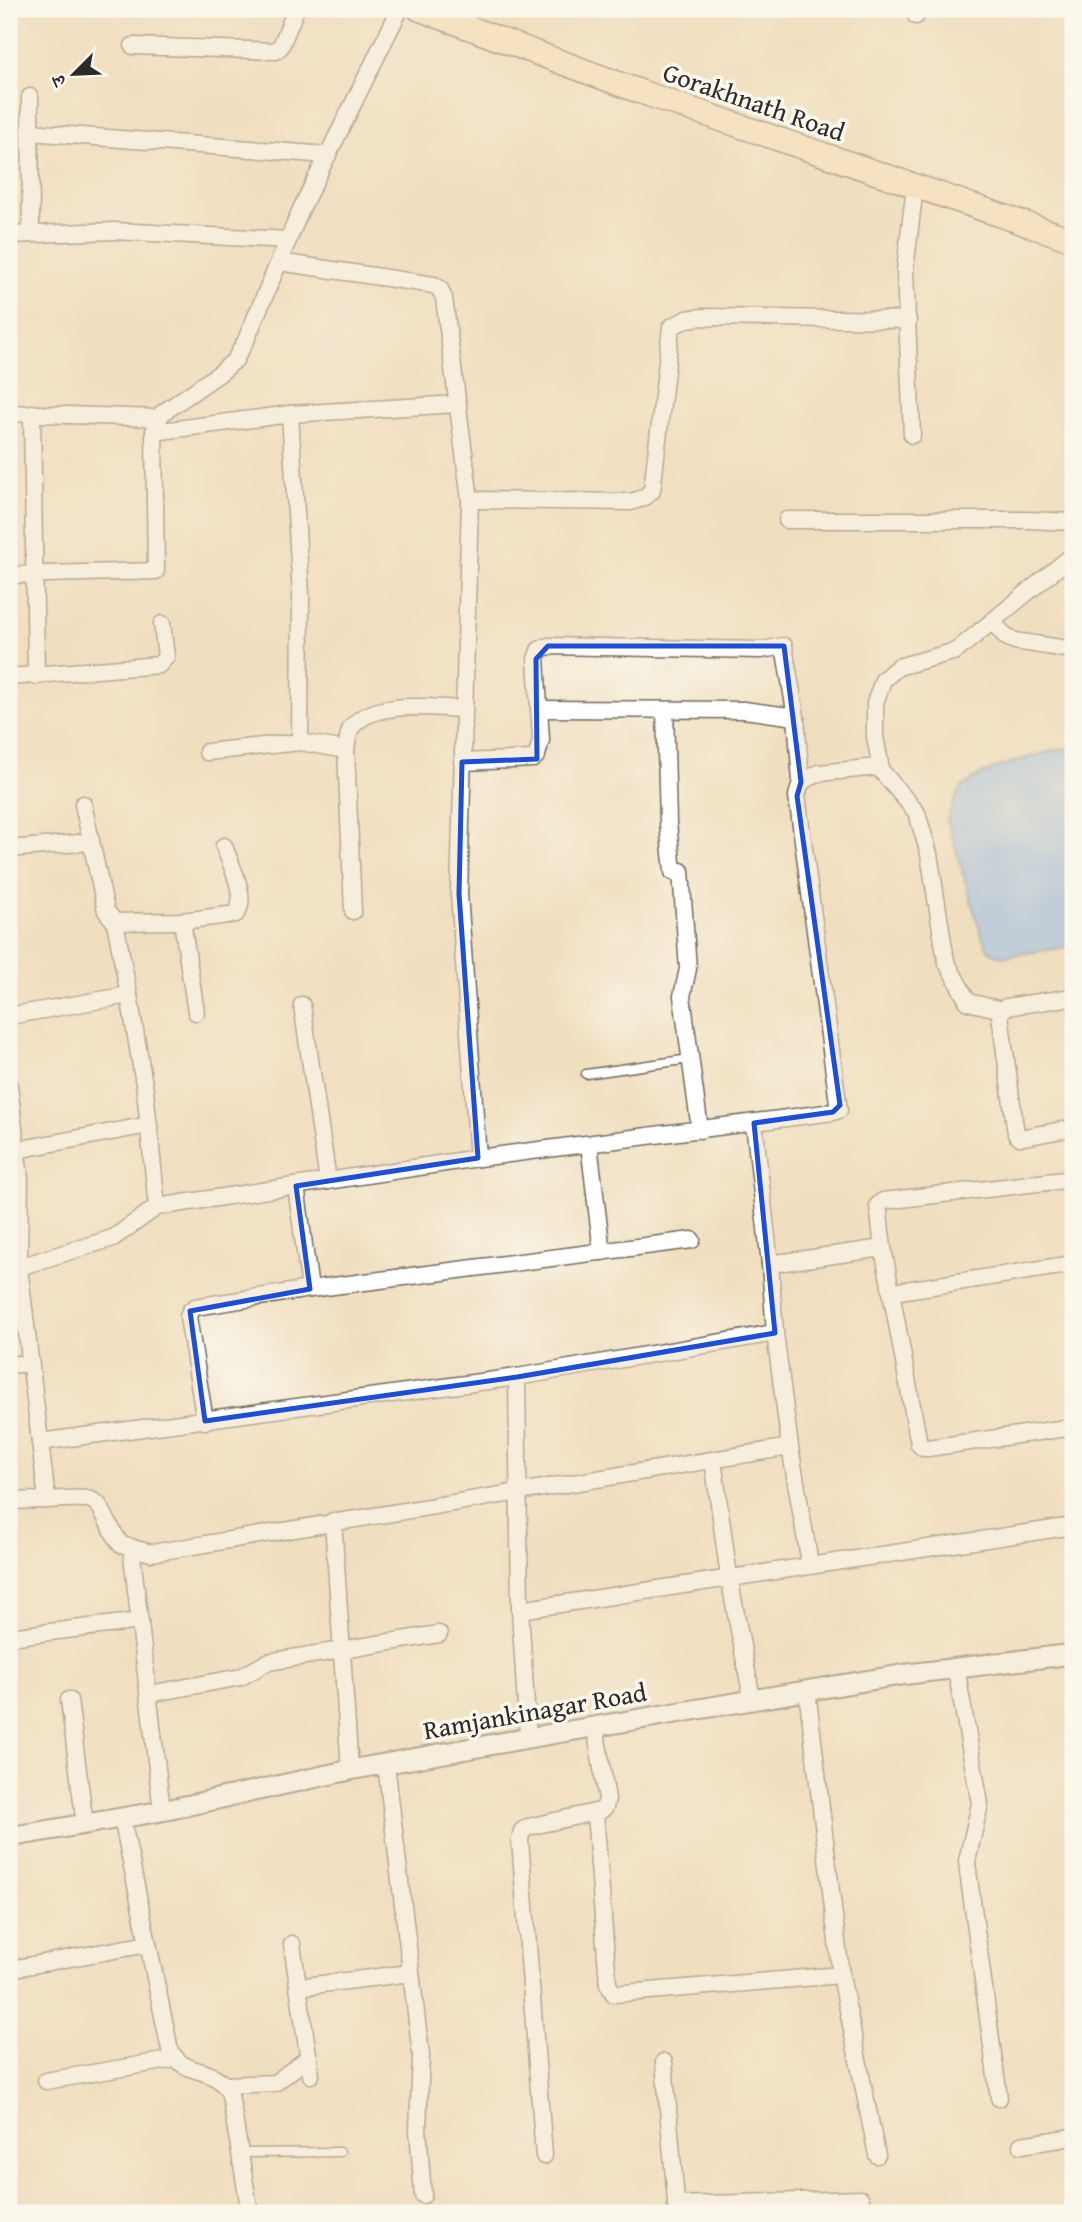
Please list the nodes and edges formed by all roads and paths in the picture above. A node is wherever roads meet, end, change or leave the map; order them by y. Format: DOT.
graph roads {
  1 [pos="296,9"];
  2 [pos="400,9"];
  3 [pos="419,9"];
  4 [pos="443,13"];
  5 [pos="133,46"];
  6 [pos="30,97"];
  7 [pos="30,132"];
  8 [pos="328,155"];
  9 [pos="915,186"];
  10 [pos="31,234"];
  11 [pos="9,235"];
  12 [pos="288,240"];
  13 [pos="1073,240"];
  14 [pos="279,262"];
  15 [pos="908,320"];
  16 [pos="458,404"];
  17 [pos="9,413"];
  18 [pos="32,413"];
  19 [pos="290,414"];
  20 [pos="156,425"];
  21 [pos="912,435"];
  22 [pos="470,500"];
  23 [pos="787,520"];
  24 [pos="1073,522"];
  25 [pos="1073,555"];
  26 [pos="33,574"];
  27 [pos="9,575"];
  28 [pos="992,621"];
  29 [pos="162,624"];
  30 [pos="1073,650"];
  31 [pos="36,676"];
  32 [pos="9,677"];
  33 [pos="464,709"];
  34 [pos="539,709"];
  35 [pos="665,710"];
  36 [pos="796,717"];
  37 [pos="300,743"];
  38 [pos="346,750"];
  39 [pos="207,752"];
  40 [pos="462,762"];
  41 [pos="878,767"];
  42 [pos="802,782"];
  43 [pos="83,804"];
  44 [pos="91,842"];
  45 [pos="223,846"];
  46 [pos="9,849"];
  47 [pos="353,911"];
  48 [pos="182,921"];
  49 [pos="115,922"];
  50 [pos="129,995"];
  51 [pos="1073,998"];
  52 [pos="302,1005"];
  53 [pos="1002,1010"];
  54 [pos="195,1012"];
  55 [pos="9,1016"];
  56 [pos="690,1059"];
  57 [pos="586,1074"];
  58 [pos="9,1085"];
  59 [pos="754,1122"];
  60 [pos="149,1125"];
  61 [pos="1073,1128"];
  62 [pos="700,1129"];
  63 [pos="589,1144"];
  64 [pos="16,1150"];
  65 [pos="478,1158"];
  66 [pos="1073,1179"];
  67 [pos="328,1181"];
  68 [pos="296,1186"];
  69 [pos="158,1207"];
  70 [pos="692,1240"];
  71 [pos="883,1248"];
  72 [pos="602,1252"];
  73 [pos="770,1264"];
  74 [pos="1073,1264"];
  75 [pos="19,1267"];
  76 [pos="310,1289"];
  77 [pos="893,1292"];
  78 [pos="775,1333"];
  79 [pos="30,1363"];
  80 [pos="9,1365"];
  81 [pos="517,1377"];
  82 [pos="205,1421"];
  83 [pos="1073,1427"];
  84 [pos="40,1441"];
  85 [pos="790,1447"];
  86 [pos="713,1460"];
  87 [pos="520,1492"];
  88 [pos="47,1500"];
  89 [pos="9,1501"];
  90 [pos="333,1521"];
  91 [pos="1073,1526"];
  92 [pos="131,1547"];
  93 [pos="810,1564"];
  94 [pos="729,1577"];
  95 [pos="520,1610"];
  96 [pos="139,1621"];
  97 [pos="439,1634"];
  98 [pos="9,1637"];
  99 [pos="341,1651"];
  100 [pos="1073,1654"];
  101 [pos="956,1668"];
  102 [pos="807,1690"];
  103 [pos="149,1694"];
  104 [pos="752,1699"];
  105 [pos="69,1700"];
  106 [pos="596,1726"];
  107 [pos="528,1738"];
  108 [pos="386,1764"];
  109 [pos="350,1770"];
  110 [pos="162,1811"];
  111 [pos="595,1812"];
  112 [pos="122,1818"];
  113 [pos="85,1825"];
  114 [pos="9,1838"];
  115 [pos="148,1944"];
  116 [pos="292,1944"];
  117 [pos="10,1969"];
  118 [pos="411,1973"];
  119 [pos="841,1975"];
  120 [pos="298,1987"];
  121 [pos="309,2057"];
  122 [pos="175,2059"];
  123 [pos="664,2062"];
  124 [pos="311,2076"];
  125 [pos="46,2081"];
  126 [pos="226,2085"];
  127 [pos="999,2098"];
  128 [pos="1073,2137"];
  129 [pos="1021,2145"];
  130 [pos="240,2152"];
  131 [pos="340,2152"];
  132 [pos="877,2155"];
  133 [pos="544,2156"];
  134 [pos="423,2195"];
  135 [pos="861,2199"];
  136 [pos="676,2209"];
  137 [pos="250,2213"];
  1 -- 5 [label="street"];
  2 -- 8 [label="street"];
  3 -- 4 [label="main road, Gorakhnath Road"];
  4 -- 9 [label="main road, Gorakhnath Road"];
  6 -- 7 [label="street"];
  7 -- 8 [label="street"];
  7 -- 10 [label="street"];
  8 -- 12 [label="street"];
  9 -- 13 [label="main road, Gorakhnath Road"];
  9 -- 15 [label="street"];
  10 -- 11 [label="street"];
  10 -- 12 [label="street"];
  12 -- 14 [label="street"];
  14 -- 16 [label="street"];
  14 -- 20 [label="street"];
  15 -- 21 [label="street"];
  15 -- 22 [label="street"];
  16 -- 19 [label="street"];
  16 -- 22 [label="street"];
  17 -- 18 [label="street"];
  18 -- 20 [label="street"];
  18 -- 26 [label="street"];
  19 -- 20 [label="street"];
  19 -- 37 [label="street"];
  20 -- 26 [label="street"];
  22 -- 33 [label="street"];
  23 -- 24 [label="street"];
  25 -- 28 [label="street"];
  26 -- 27 [label="street"];
  26 -- 31 [label="street"];
  28 -- 30 [label="street"];
  28 -- 41 [label="street"];
  29 -- 31 [label="street"];
  31 -- 32 [label="street"];
  33 -- 38 [label="street"];
  33 -- 40 [label="street"];
  34 -- 35 [label="street"];
  34 -- 36 [label="street"];
  34 -- 40 [label="street"];
  35 -- 36 [label="street"];
  35 -- 56 [label="street"];
  36 -- 42 [label="street"];
  37 -- 38 [label="street"];
  37 -- 39 [label="street"];
  38 -- 47 [label="street"];
  40 -- 65 [label="street"];
  41 -- 42 [label="street"];
  41 -- 53 [label="street"];
  42 -- 59 [label="street"];
  43 -- 44 [label="street"];
  44 -- 46 [label="street"];
  44 -- 49 [label="street"];
  45 -- 48 [label="street"];
  48 -- 49 [label="street"];
  48 -- 54 [label="street"];
  49 -- 50 [label="street"];
  50 -- 55 [label="street"];
  50 -- 60 [label="street"];
  51 -- 53 [label="street"];
  52 -- 67 [label="street"];
  53 -- 61 [label="street"];
  56 -- 57 [label="lane"];
  56 -- 62 [label="street"];
  58 -- 64 [label="street"];
  59 -- 62 [label="street"];
  59 -- 73 [label="street"];
  60 -- 64 [label="street"];
  60 -- 69 [label="street"];
  62 -- 63 [label="street"];
  63 -- 65 [label="street"];
  63 -- 72 [label="street"];
  64 -- 75 [label="street"];
  65 -- 67 [label="street"];
  66 -- 71 [label="street"];
  67 -- 68 [label="street"];
  68 -- 69 [label="street"];
  68 -- 76 [label="street"];
  69 -- 75 [label="street"];
  70 -- 72 [label="street"];
  71 -- 73 [label="street"];
  71 -- 77 [label="street"];
  72 -- 76 [label="street"];
  73 -- 78 [label="street"];
  74 -- 77 [label="street"];
  75 -- 79 [label="street"];
  76 -- 82 [label="street"];
  77 -- 83 [label="street"];
  78 -- 81 [label="street"];
  78 -- 85 [label="street"];
  79 -- 80 [label="street"];
  79 -- 84 [label="street"];
  81 -- 82 [label="street"];
  81 -- 87 [label="street"];
  82 -- 84 [label="street"];
  84 -- 88 [label="street"];
  85 -- 86 [label="street"];
  85 -- 93 [label="street"];
  86 -- 87 [label="street"];
  86 -- 94 [label="street"];
  87 -- 90 [label="street"];
  87 -- 95 [label="street"];
  88 -- 89 [label="street"];
  88 -- 92 [label="street"];
  90 -- 92 [label="street"];
  90 -- 99 [label="street"];
  91 -- 93 [label="street"];
  92 -- 96 [label="street"];
  93 -- 94 [label="street"];
  94 -- 95 [label="street"];
  94 -- 104 [label="street"];
  95 -- 107 [label="street"];
  96 -- 98 [label="street"];
  96 -- 103 [label="street"];
  97 -- 99 [label="street"];
  99 -- 103 [label="street"];
  99 -- 109 [label="street"];
  100 -- 101 [label="street, Ramjankinagar Road"];
  101 -- 102 [label="street, Ramjankinagar Road"];
  101 -- 127 [label="street"];
  102 -- 104 [label="street, Ramjankinagar Road"];
  102 -- 119 [label="street"];
  103 -- 110 [label="street"];
  104 -- 106 [label="street, Ramjankinagar Road"];
  105 -- 113 [label="street"];
  106 -- 107 [label="street, Ramjankinagar Road"];
  106 -- 111 [label="street"];
  107 -- 108 [label="street, Ramjankinagar Road"];
  108 -- 109 [label="street, Ramjankinagar Road"];
  108 -- 118 [label="street"];
  109 -- 110 [label="street, Ramjankinagar Road"];
  110 -- 112 [label="street, Ramjankinagar Road"];
  111 -- 119 [label="street"];
  111 -- 133 [label="street"];
  112 -- 113 [label="street, Ramjankinagar Road"];
  112 -- 115 [label="street"];
  113 -- 114 [label="street, Ramjankinagar Road"];
  115 -- 117 [label="street"];
  115 -- 122 [label="street"];
  116 -- 120 [label="street"];
  118 -- 120 [label="street"];
  118 -- 134 [label="street"];
  119 -- 132 [label="street"];
  120 -- 121 [label="street"];
  121 -- 124 [label="street"];
  121 -- 126 [label="street"];
  122 -- 125 [label="street"];
  122 -- 126 [label="street"];
  123 -- 136 [label="street"];
  126 -- 130 [label="street"];
  128 -- 129 [label="street"];
  130 -- 131 [label="lane"];
  130 -- 137 [label="street"];
  135 -- 136 [label="street"];
}
